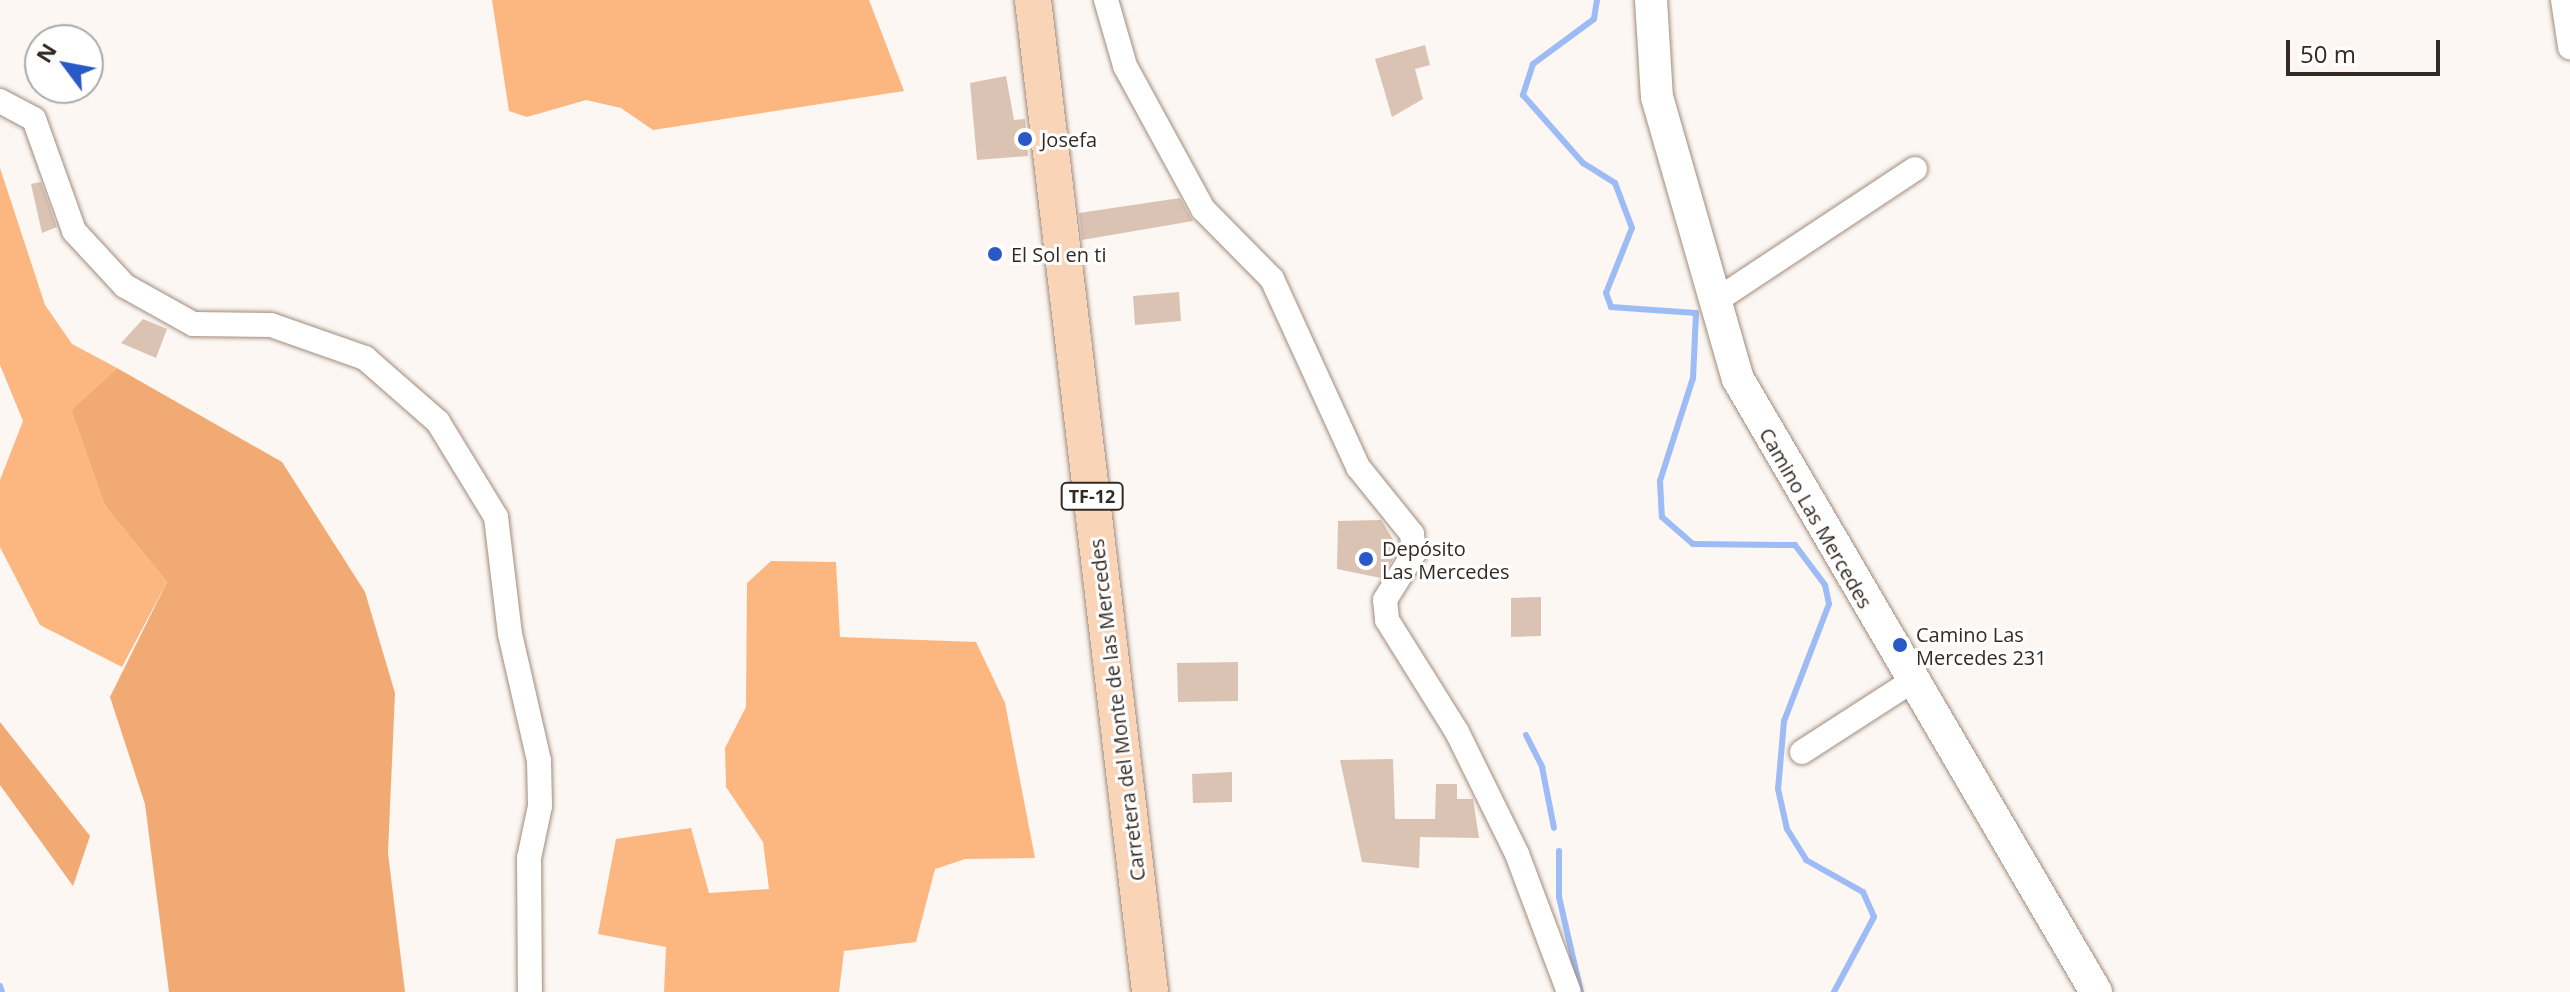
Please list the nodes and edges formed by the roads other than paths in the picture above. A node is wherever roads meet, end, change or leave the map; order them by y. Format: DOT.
graph roads {
  1 [pos="1033,0"];
  2 [pos="1106,0"];
  3 [pos="1651,0"];
  4 [pos="2563,0"];
  5 [pos="2570,47"];
  6 [pos="0,101"];
  7 [pos="1915,169"];
  8 [pos="1714,302"];
  9 [pos="1912,681"];
  10 [pos="1802,752"];
  11 [pos="530,992"];
  12 [pos="1150,992"];
  13 [pos="1569,992"];
  14 [pos="2096,992"];
  1 -- 12 [label="main road, Carretera del Monte de las Mercedes / TF-12"];
  2 -- 13 [label="street"];
  3 -- 8 [label="main road, Camino Las Mercedes"];
  4 -- 5 [label="street"];
  6 -- 11 [label="street"];
  7 -- 8 [label="street"];
  8 -- 9 [label="main road, Camino Las Mercedes"];
  9 -- 10 [label="street"];
  9 -- 14 [label="main road, Camino Las Mercedes"];
}
